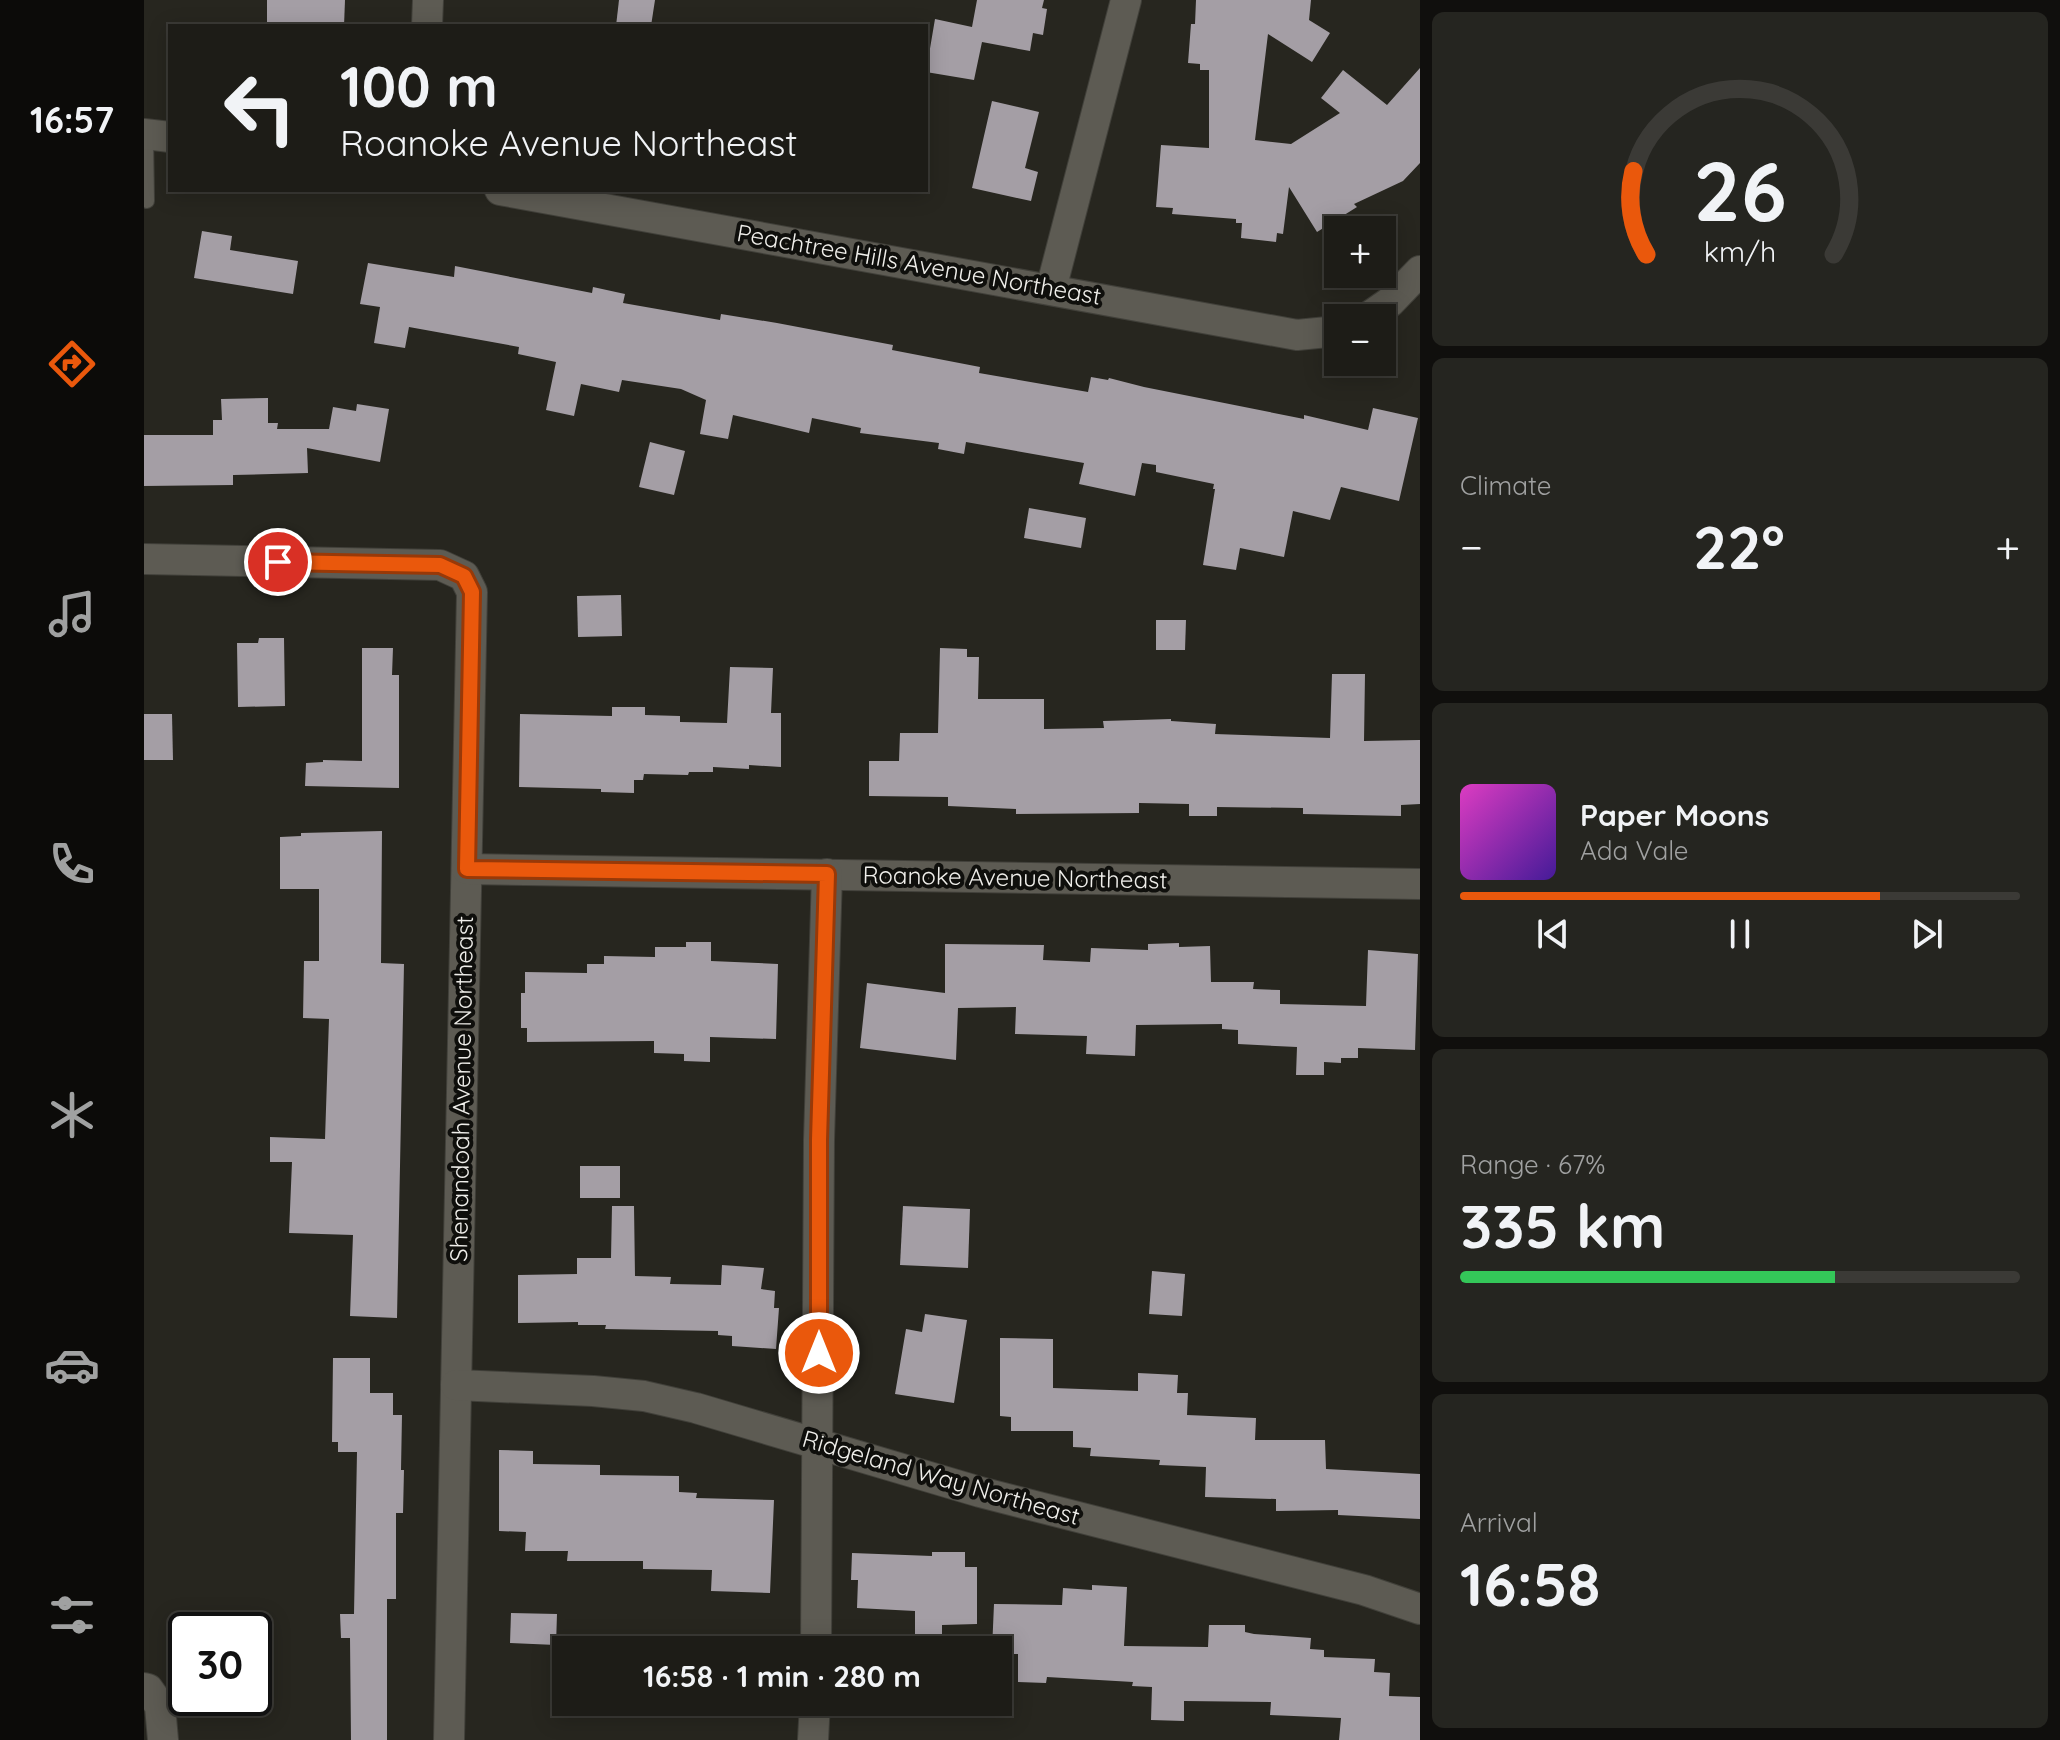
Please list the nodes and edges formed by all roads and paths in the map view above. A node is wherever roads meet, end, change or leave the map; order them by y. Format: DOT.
graph roads {
  1 [pos="428,0"];
  2 [pos="1126,0"];
  3 [pos="427,24"];
  4 [pos="153,135"];
  5 [pos="511,192"];
  6 [pos="147,201"];
  7 [pos="1420,271"];
  8 [pos="1051,289"];
  9 [pos="1387,304"];
  10 [pos="1324,334"];
  11 [pos="144,559"];
  12 [pos="467,869"];
  13 [pos="827,874"];
  14 [pos="1420,884"];
  15 [pos="456,1385"];
  16 [pos="819,1445"];
  17 [pos="1420,1609"];
  18 [pos="816,1636"];
  19 [pos="144,1688"];
  20 [pos="814,1716"];
  21 [pos="163,1740"];
  22 [pos="449,1740"];
  23 [pos="813,1740"];
  1 -- 3 [label="street"];
  2 -- 8 [label="street"];
  4 -- 6 [label="lane"];
  5 -- 8 [label="street, Peachtree Hills Avenue Northeast"];
  7 -- 9 [label="street"];
  8 -- 10 [label="street, Peachtree Hills Avenue Northeast"];
  11 -- 12 [label="street, Shenandoah Avenue Northeast"];
  12 -- 13 [label="street, Roanoke Avenue Northeast"];
  12 -- 15 [label="street, Shenandoah Avenue Northeast"];
  13 -- 14 [label="street, Roanoke Avenue Northeast"];
  13 -- 16 [label="street"];
  15 -- 16 [label="street, Ridgeland Way Northeast"];
  15 -- 22 [label="street, Shenandoah Avenue Northeast"];
  16 -- 17 [label="street, Ridgeland Way Northeast"];
  16 -- 18 [label="street"];
  19 -- 21 [label="street"];
  20 -- 23 [label="street"];
}
